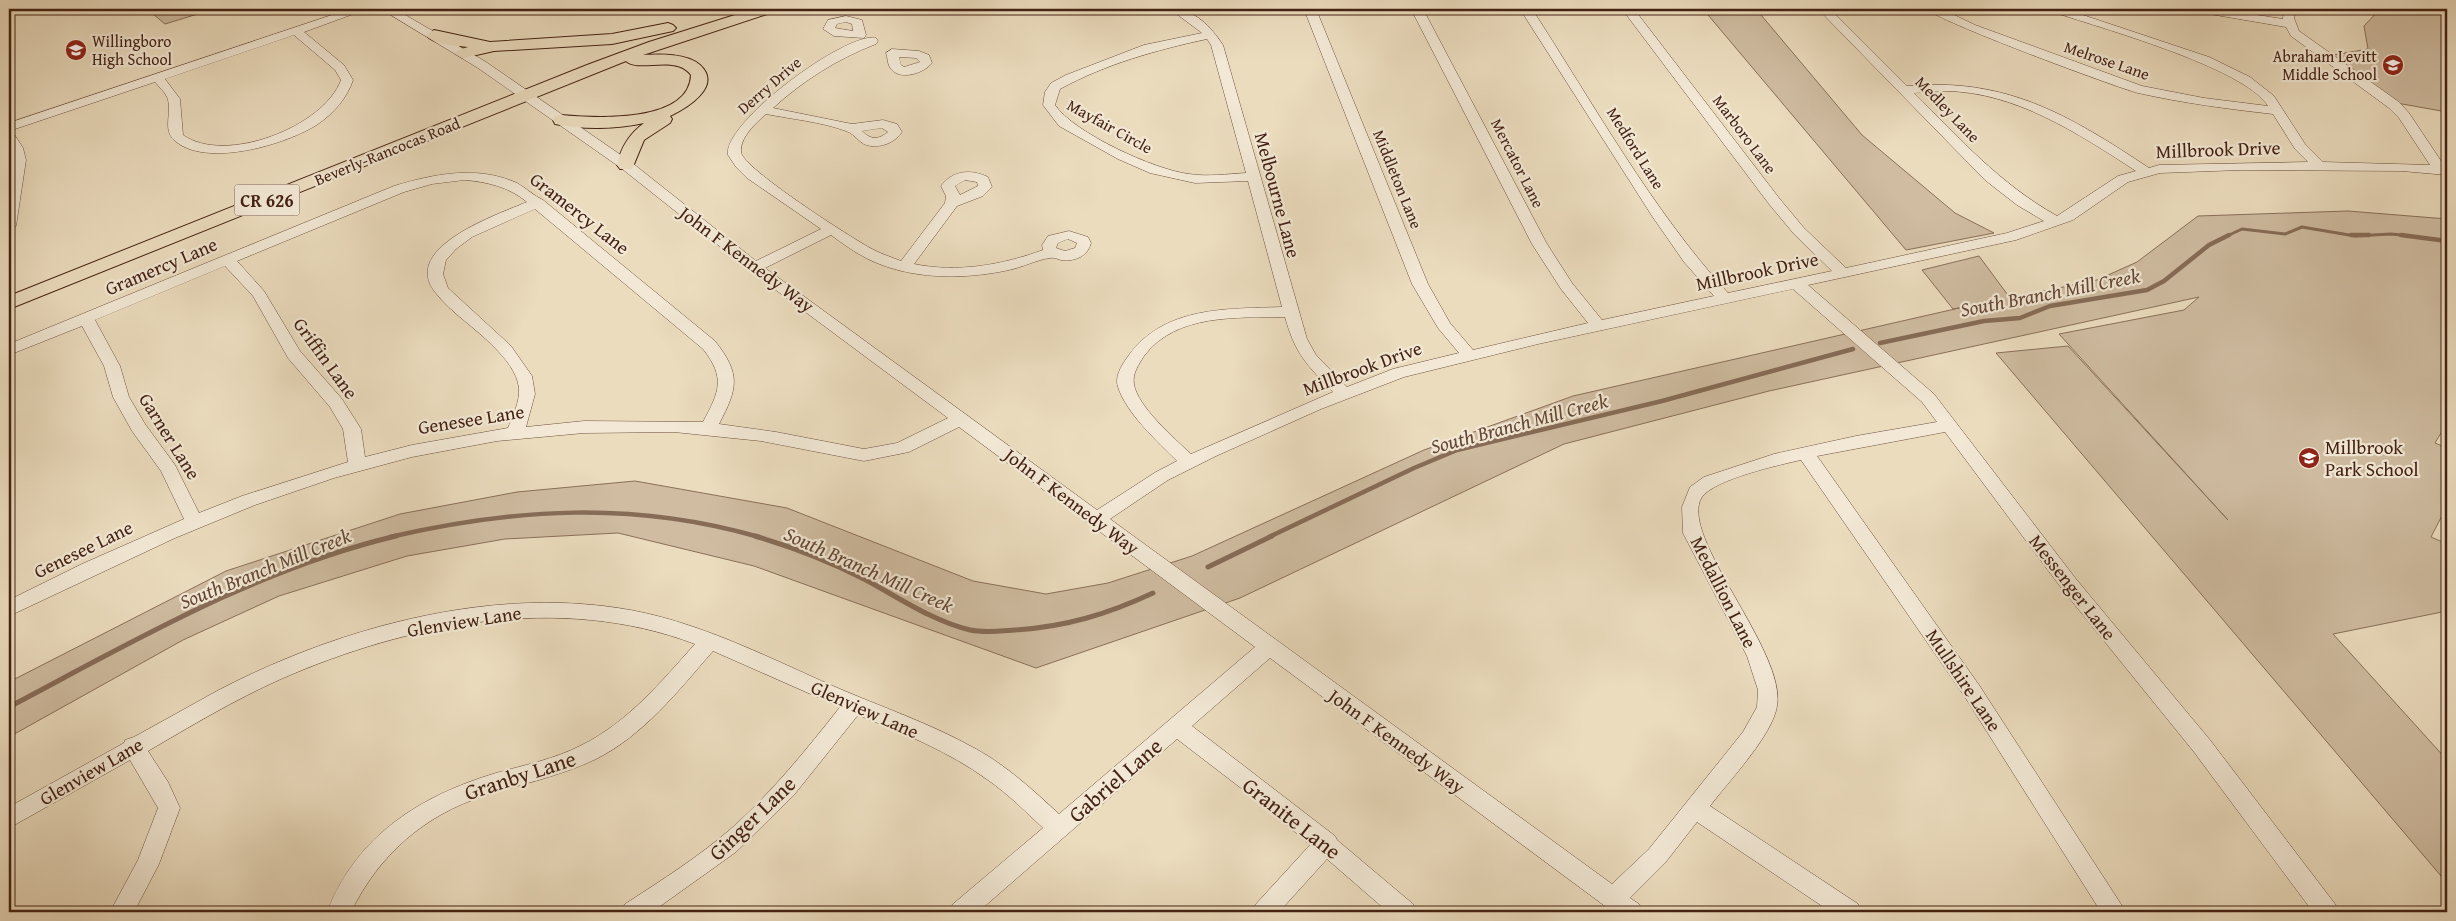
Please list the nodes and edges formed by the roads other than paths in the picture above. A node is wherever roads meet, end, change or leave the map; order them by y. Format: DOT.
graph roads {
  1 [pos="361,9"];
  2 [pos="387,9"];
  3 [pos="729,9"];
  4 [pos="768,9"];
  5 [pos="1176,9"];
  6 [pos="1310,9"];
  7 [pos="1417,9"];
  8 [pos="1526,9"];
  9 [pos="1628,9"];
  10 [pos="1824,9"];
  11 [pos="1933,9"];
  12 [pos="2054,9"];
  13 [pos="2198,9"];
  14 [pos="2290,9"];
  15 [pos="749,14"];
  16 [pos="2290,24"];
  17 [pos="674,27"];
  18 [pos="297,32"];
  19 [pos="434,34"];
  20 [pos="1210,35"];
  21 [pos="507,45"];
  22 [pos="463,53"];
  23 [pos="892,53"];
  24 [pos="593,68"];
  25 [pos="158,78"];
  26 [pos="1905,90"];
  27 [pos="519,92"];
  28 [pos="764,110"];
  29 [pos="2279,111"];
  30 [pos="561,120"];
  31 [pos="9,127"];
  32 [pos="852,128"];
  33 [pos="9,137"];
  34 [pos="626,165"];
  35 [pos="2320,167"];
  36 [pos="2444,171"];
  37 [pos="2146,172"];
  38 [pos="1252,177"];
  39 [pos="538,203"];
  40 [pos="952,203"];
  41 [pos="2057,222"];
  42 [pos="9,226"];
  43 [pos="832,229"];
  44 [pos="1052,252"];
  45 [pos="228,260"];
  46 [pos="905,266"];
  47 [pos="755,267"];
  48 [pos="1842,272"];
  49 [pos="1796,282"];
  50 [pos="9,287"];
  51 [pos="1725,299"];
  52 [pos="9,303"];
  53 [pos="1291,312"];
  54 [pos="86,319"];
  55 [pos="1599,326"];
  56 [pos="9,350"];
  57 [pos="1468,354"];
  58 [pos="1344,394"];
  59 [pos="961,418"];
  60 [pos="1949,426"];
  61 [pos="708,429"];
  62 [pos="515,433"];
  63 [pos="1806,454"];
  64 [pos="1189,462"];
  65 [pos="357,464"];
  66 [pos="1096,519"];
  67 [pos="194,520"];
  68 [pos="9,609"];
  69 [pos="709,642"];
  70 [pos="1269,647"];
  71 [pos="854,704"];
  72 [pos="1177,726"];
  73 [pos="133,746"];
  74 [pos="1695,808"];
  75 [pos="9,818"];
  76 [pos="1059,829"];
  77 [pos="1327,843"];
  78 [pos="1613,899"];
  79 [pos="122,912"];
  80 [pos="339,912"];
  81 [pos="633,912"];
  82 [pos="962,912"];
  83 [pos="1264,912"];
  84 [pos="1405,912"];
  85 [pos="1631,912"];
  86 [pos="1850,912"];
  87 [pos="2114,912"];
  88 [pos="2327,912"];
  1 -- 18 [label="street"];
  2 -- 19 [label="street, John F Kennedy Way"];
  3 -- 17 [label="main road, Beverly-Rancocas Road / CR 626"];
  4 -- 15 [label="main road, Beverly-Rancocas Road / CR 626"];
  5 -- 20 [label="street, Melbourne Lane"];
  6 -- 57 [label="street, Middleton Lane"];
  7 -- 55 [label="street, Mercator Lane"];
  8 -- 51 [label="street, Medford Lane"];
  9 -- 48 [label="street, Marboro Lane"];
  10 -- 26 [label="street, Medley Lane"];
  11 -- 29 [label="street, Melrose Lane"];
  12 -- 29 [label="street"];
  13 -- 16 [label="street"];
  14 -- 16 [label="street"];
  15 -- 24 [label="main road, Beverly-Rancocas Road / CR 626"];
  15 -- 34 [label="main road"];
  16 -- 36 [label="street"];
  17 -- 21 [label="main road"];
  17 -- 27 [label="main road, Beverly-Rancocas Road / CR 626"];
  18 -- 25 [label="street"];
  18 -- 25 [label="street"];
  19 -- 21 [label="main road"];
  19 -- 22 [label="street, John F Kennedy Way"];
  20 -- 38 [label="street, Melbourne Lane"];
  20 -- 38 [label="street, Mayfair Circle"];
  21 -- 22 [label="main road"];
  22 -- 27 [label="street, John F Kennedy Way"];
  23 -- 28 [label="street, Derry Drive"];
  24 -- 27 [label="main road, Beverly-Rancocas Road / CR 626"];
  24 -- 30 [label="main road"];
  25 -- 31 [label="street"];
  26 -- 37 [label="street"];
  26 -- 41 [label="street, Medley Lane"];
  27 -- 30 [label="street, John F Kennedy Way"];
  27 -- 50 [label="main road, Beverly-Rancocas Road / CR 626"];
  27 -- 52 [label="main road, Beverly-Rancocas Road / CR 626"];
  28 -- 32 [label="street"];
  28 -- 43 [label="street, Derry Drive"];
  29 -- 35 [label="street"];
  30 -- 34 [label="street, John F Kennedy Way"];
  33 -- 42 [label="street"];
  34 -- 47 [label="street, John F Kennedy Way"];
  35 -- 36 [label="street, Millbrook Drive"];
  35 -- 37 [label="street, Millbrook Drive"];
  37 -- 41 [label="street, Millbrook Drive"];
  38 -- 53 [label="street, Melbourne Lane"];
  39 -- 45 [label="street, Gramercy Lane"];
  39 -- 61 [label="street, Gramercy Lane"];
  39 -- 62 [label="street"];
  40 -- 46 [label="street"];
  41 -- 48 [label="street, Millbrook Drive"];
  43 -- 46 [label="street"];
  43 -- 47 [label="street"];
  44 -- 46 [label="street"];
  45 -- 54 [label="street, Gramercy Lane"];
  45 -- 65 [label="street, Griffin Lane"];
  47 -- 59 [label="street, John F Kennedy Way"];
  48 -- 49 [label="street, Millbrook Drive"];
  49 -- 51 [label="street, Millbrook Drive"];
  49 -- 60 [label="street, Messenger Lane"];
  51 -- 55 [label="street, Millbrook Drive"];
  53 -- 58 [label="street, Melbourne Lane"];
  53 -- 64 [label="street"];
  54 -- 56 [label="street, Gramercy Lane"];
  54 -- 67 [label="street, Garner Lane"];
  55 -- 57 [label="street, Millbrook Drive"];
  57 -- 58 [label="street, Millbrook Drive"];
  58 -- 64 [label="street, Millbrook Drive"];
  59 -- 61 [label="street, Genesee Lane"];
  59 -- 66 [label="street, John F Kennedy Way"];
  60 -- 63 [label="street, Medallion Lane"];
  60 -- 88 [label="street, Messenger Lane"];
  61 -- 62 [label="street, Genesee Lane"];
  62 -- 65 [label="street, Genesee Lane"];
  63 -- 74 [label="street, Medallion Lane"];
  63 -- 87 [label="street, Mullshire Lane"];
  64 -- 66 [label="street, Millbrook Drive"];
  65 -- 67 [label="street, Genesee Lane"];
  66 -- 70 [label="street, John F Kennedy Way"];
  67 -- 68 [label="street, Genesee Lane"];
  69 -- 71 [label="street, Glenview Lane"];
  69 -- 73 [label="street, Glenview Lane"];
  69 -- 80 [label="street, Granby Lane"];
  70 -- 72 [label="street, Gabriel Lane"];
  70 -- 78 [label="street, John F Kennedy Way"];
  71 -- 76 [label="street, Glenview Lane"];
  71 -- 81 [label="street, Ginger Lane"];
  72 -- 76 [label="street, Gabriel Lane"];
  72 -- 77 [label="street, Granite Lane"];
  73 -- 75 [label="street, Glenview Lane"];
  73 -- 79 [label="street"];
  74 -- 78 [label="street, Medallion Lane"];
  74 -- 86 [label="street"];
  76 -- 82 [label="street, Gabriel Lane"];
  77 -- 83 [label="street"];
  77 -- 84 [label="street, Granite Lane"];
  78 -- 85 [label="street, John F Kennedy Way"];
}
